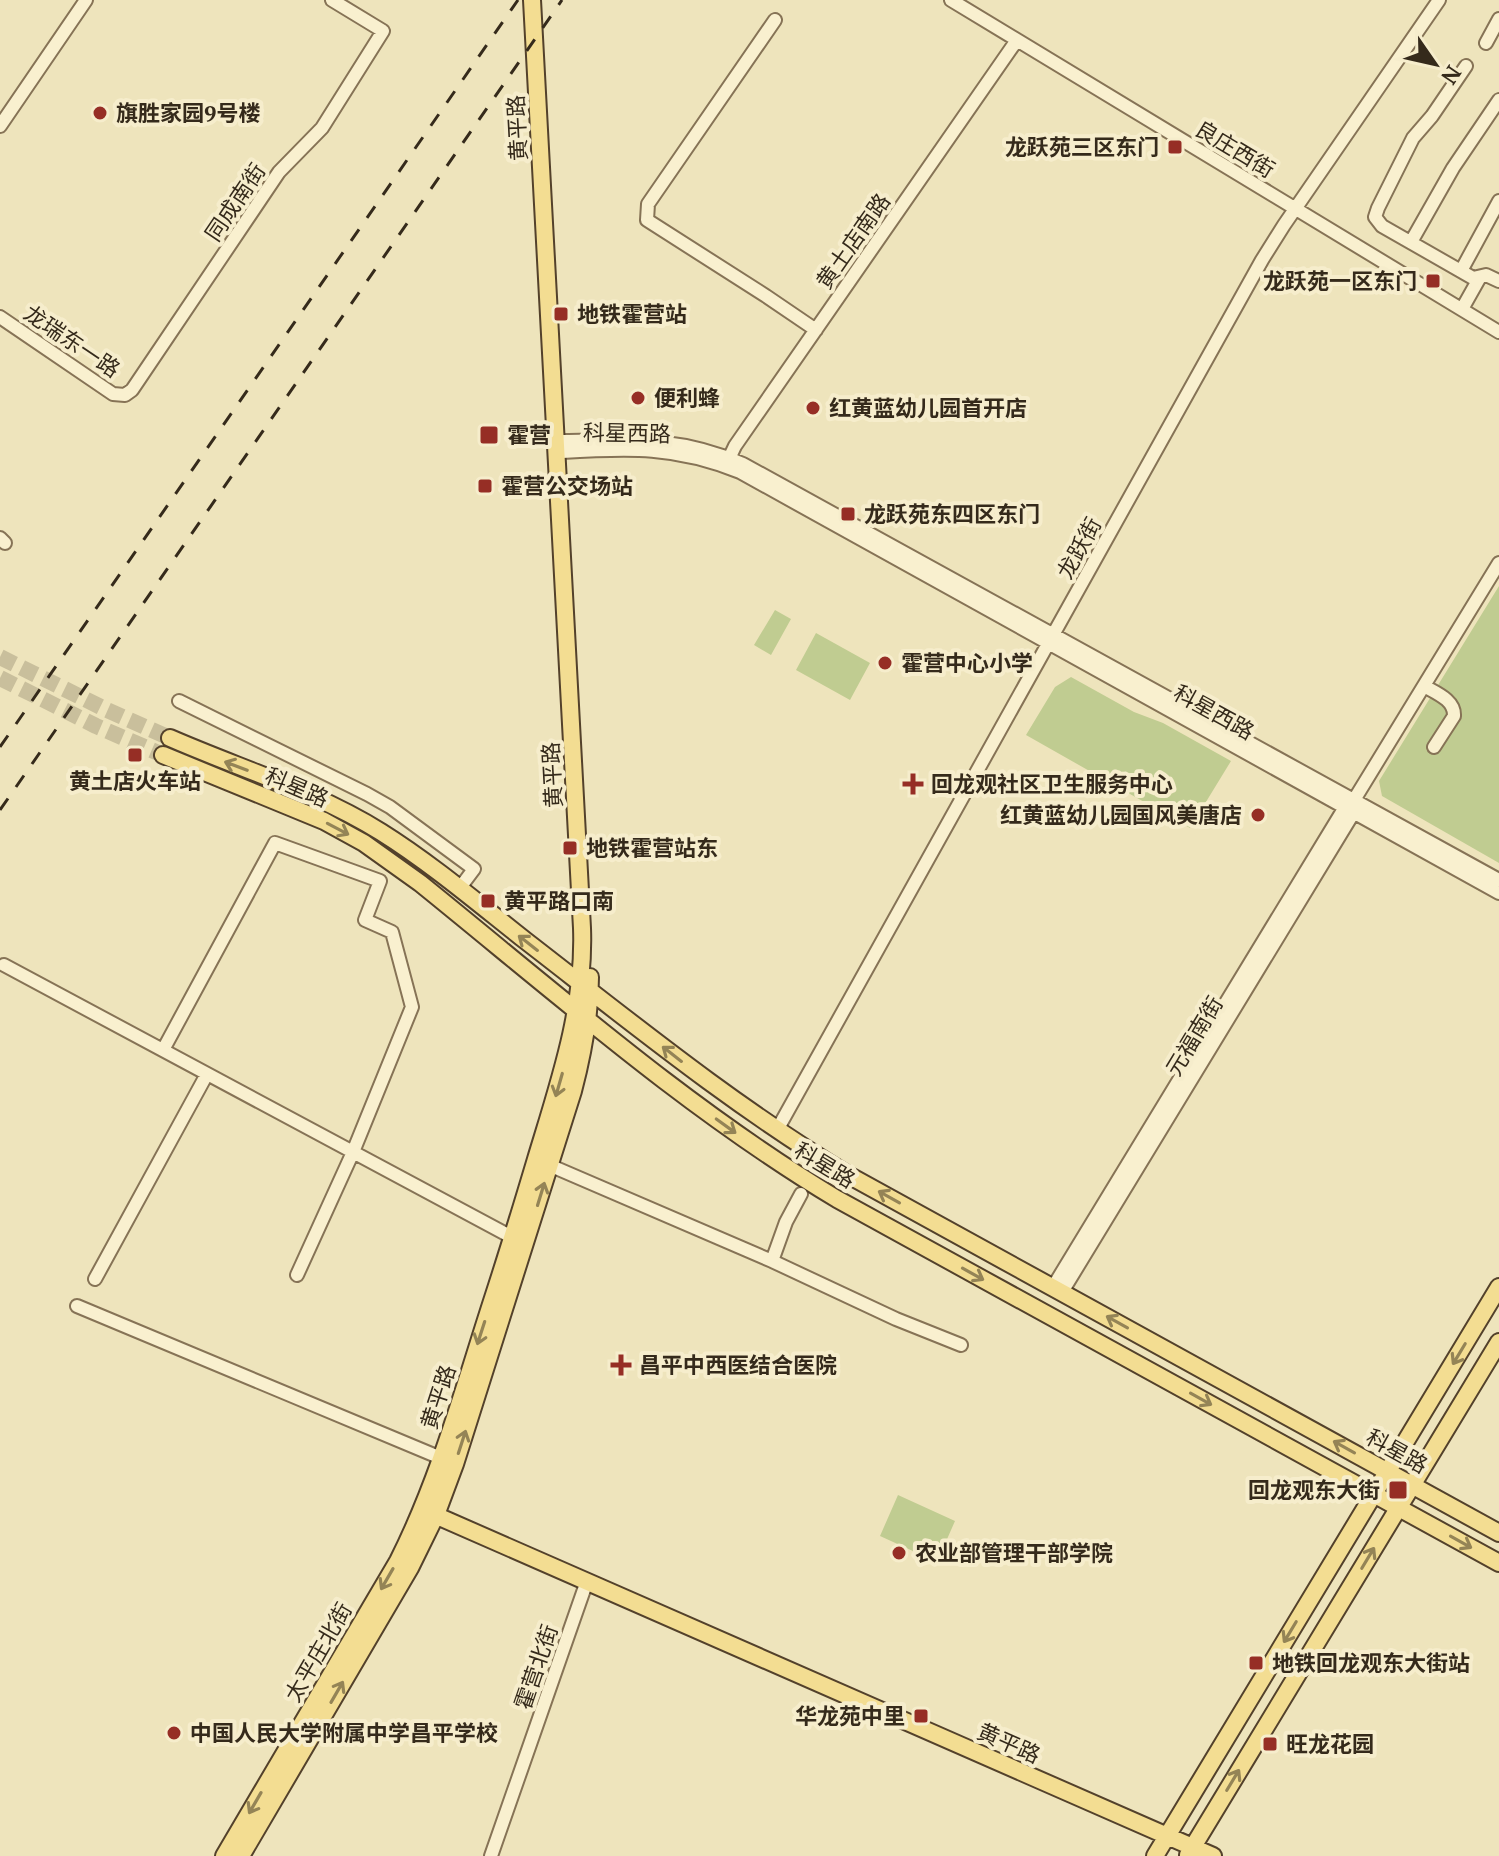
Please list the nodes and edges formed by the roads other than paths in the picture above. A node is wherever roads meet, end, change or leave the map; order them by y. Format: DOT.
graph roads {
  1 [pos="86,0"];
  2 [pos="332,0"];
  3 [pos="535,0"];
  4 [pos="951,0"];
  5 [pos="1439,0"];
  6 [pos="1499,19"];
  7 [pos="775,20"];
  8 [pos="1017,40"];
  9 [pos="1486,43"];
  10 [pos="1466,66"];
  11 [pos="1499,100"];
  12 [pos="0,126"];
  13 [pos="1499,201"];
  14 [pos="1295,209"];
  15 [pos="1411,242"];
  16 [pos="1471,275"];
  17 [pos="1499,281"];
  18 [pos="1459,308"];
  19 [pos="0,317"];
  20 [pos="816,330"];
  21 [pos="1499,332"];
  22 [pos="122,396"];
  23 [pos="560,447"];
  24 [pos="727,462"];
  25 [pos="1499,563"];
  26 [pos="1051,639"];
  27 [pos="1424,686"];
  28 [pos="179,701"];
  29 [pos="170,738"];
  30 [pos="1434,747"];
  31 [pos="163,755"];
  32 [pos="1351,806"];
  33 [pos="1499,880"];
  34 [pos="459,889"];
  35 [pos="1499,893"];
  36 [pos="4,965"];
  37 [pos="585,987"];
  38 [pos="582,1014"];
  39 [pos="163,1050"];
  40 [pos="207,1074"];
  41 [pos="777,1130"];
  42 [pos="353,1152"];
  43 [pos="543,1162"];
  44 [pos="801,1194"];
  45 [pos="519,1241"];
  46 [pos="772,1261"];
  47 [pos="297,1275"];
  48 [pos="95,1279"];
  49 [pos="1499,1287"];
  50 [pos="1057,1289"];
  51 [pos="77,1306"];
  52 [pos="1499,1342"];
  53 [pos="961,1345"];
  54 [pos="441,1458"];
  55 [pos="1387,1471"];
  56 [pos="1413,1485"];
  57 [pos="1374,1494"];
  58 [pos="1399,1508"];
  59 [pos="429,1512"];
  60 [pos="1499,1533"];
  61 [pos="1499,1563"];
  62 [pos="587,1581"];
  63 [pos="1167,1836"];
  64 [pos="1190,1852"];
  65 [pos="224,1856"];
  66 [pos="241,1856"];
  67 [pos="491,1856"];
  68 [pos="1155,1856"];
  69 [pos="1213,1856"];
  1 -- 12 [label="street"];
  2 -- 22 [label="street, 同成南街"];
  3 -- 23 [label="main road, 黄平路"];
  4 -- 8 [label="street, 良庄西街"];
  5 -- 14 [label="street, 龙跃街"];
  6 -- 9 [label="street"];
  7 -- 20 [label="street"];
  8 -- 14 [label="street, 良庄西街"];
  8 -- 20 [label="street, 黄土店南路"];
  10 -- 15 [label="street"];
  11 -- 15 [label="street"];
  13 -- 16 [label="street"];
  14 -- 18 [label="street, 良庄西街"];
  14 -- 26 [label="street, 龙跃街"];
  15 -- 16 [label="street"];
  16 -- 17 [label="street"];
  16 -- 18 [label="street"];
  18 -- 21 [label="street, 良庄西街"];
  19 -- 22 [label="street, 龙瑞东一路"];
  20 -- 24 [label="street, 黄土店南路"];
  23 -- 24 [label="street, 科星西路"];
  23 -- 37 [label="main road, 黄平路"];
  24 -- 26 [label="street, 科星西路"];
  25 -- 27 [label="street, 元福南街"];
  26 -- 32 [label="street, 科星西路"];
  26 -- 41 [label="street, 龙跃街"];
  27 -- 30 [label="street"];
  27 -- 32 [label="street, 元福南街"];
  28 -- 34 [label="street"];
  34 -- 29 [label="main road, 科星路, one-way"];
  31 -- 38 [label="main road, 科星路, one-way"];
  32 -- 33 [label="street, 科星西路"];
  32 -- 35 [label="street, 科星西路"];
  32 -- 50 [label="street, 元福南街"];
  37 -- 34 [label="main road, 科星路, one-way"];
  36 -- 39 [label="street"];
  37 -- 38 [label="main road, 黄平路"];
  41 -- 37 [label="main road, 科星路, one-way"];
  38 -- 43 [label="main road, 黄平路"];
  38 -- 57 [label="main road, 科星路, one-way"];
  39 -- 40 [label="street"];
  39 -- 42 [label="street"];
  40 -- 42 [label="street"];
  40 -- 48 [label="street"];
  50 -- 41 [label="main road, 科星路, one-way"];
  42 -- 45 [label="street"];
  42 -- 47 [label="street"];
  43 -- 45 [label="main road, 黄平路"];
  43 -- 46 [label="street"];
  44 -- 46 [label="street"];
  45 -- 54 [label="main road, 黄平路, one-way"];
  59 -- 45 [label="main road, 黄平路, one-way"];
  46 -- 53 [label="street"];
  49 -- 55 [label="main road, one-way"];
  55 -- 50 [label="main road, 科星路, one-way"];
  51 -- 54 [label="street"];
  52 -- 56 [label="main road"];
  54 -- 59 [label="main road, 黄平路"];
  55 -- 56 [label="main road, 科星路"];
  55 -- 57 [label="main road"];
  56 -- 58 [label="main road"];
  56 -- 60 [label="main road, 科星路"];
  57 -- 58 [label="main road, 科星路"];
  57 -- 63 [label="main road, one-way"];
  58 -- 61 [label="main road, 科星路, one-way"];
  64 -- 58 [label="main road, one-way"];
  59 -- 62 [label="main road, 黄平路"];
  59 -- 65 [label="main road, 太平庄北街, one-way"];
  66 -- 59 [label="main road, 太平庄北街, one-way"];
  62 -- 63 [label="main road, 黄平路"];
  62 -- 67 [label="street, 霍营北街"];
  63 -- 64 [label="main road, 黄平路"];
  63 -- 68 [label="main road"];
  64 -- 69 [label="main road, 黄平路"];
}
